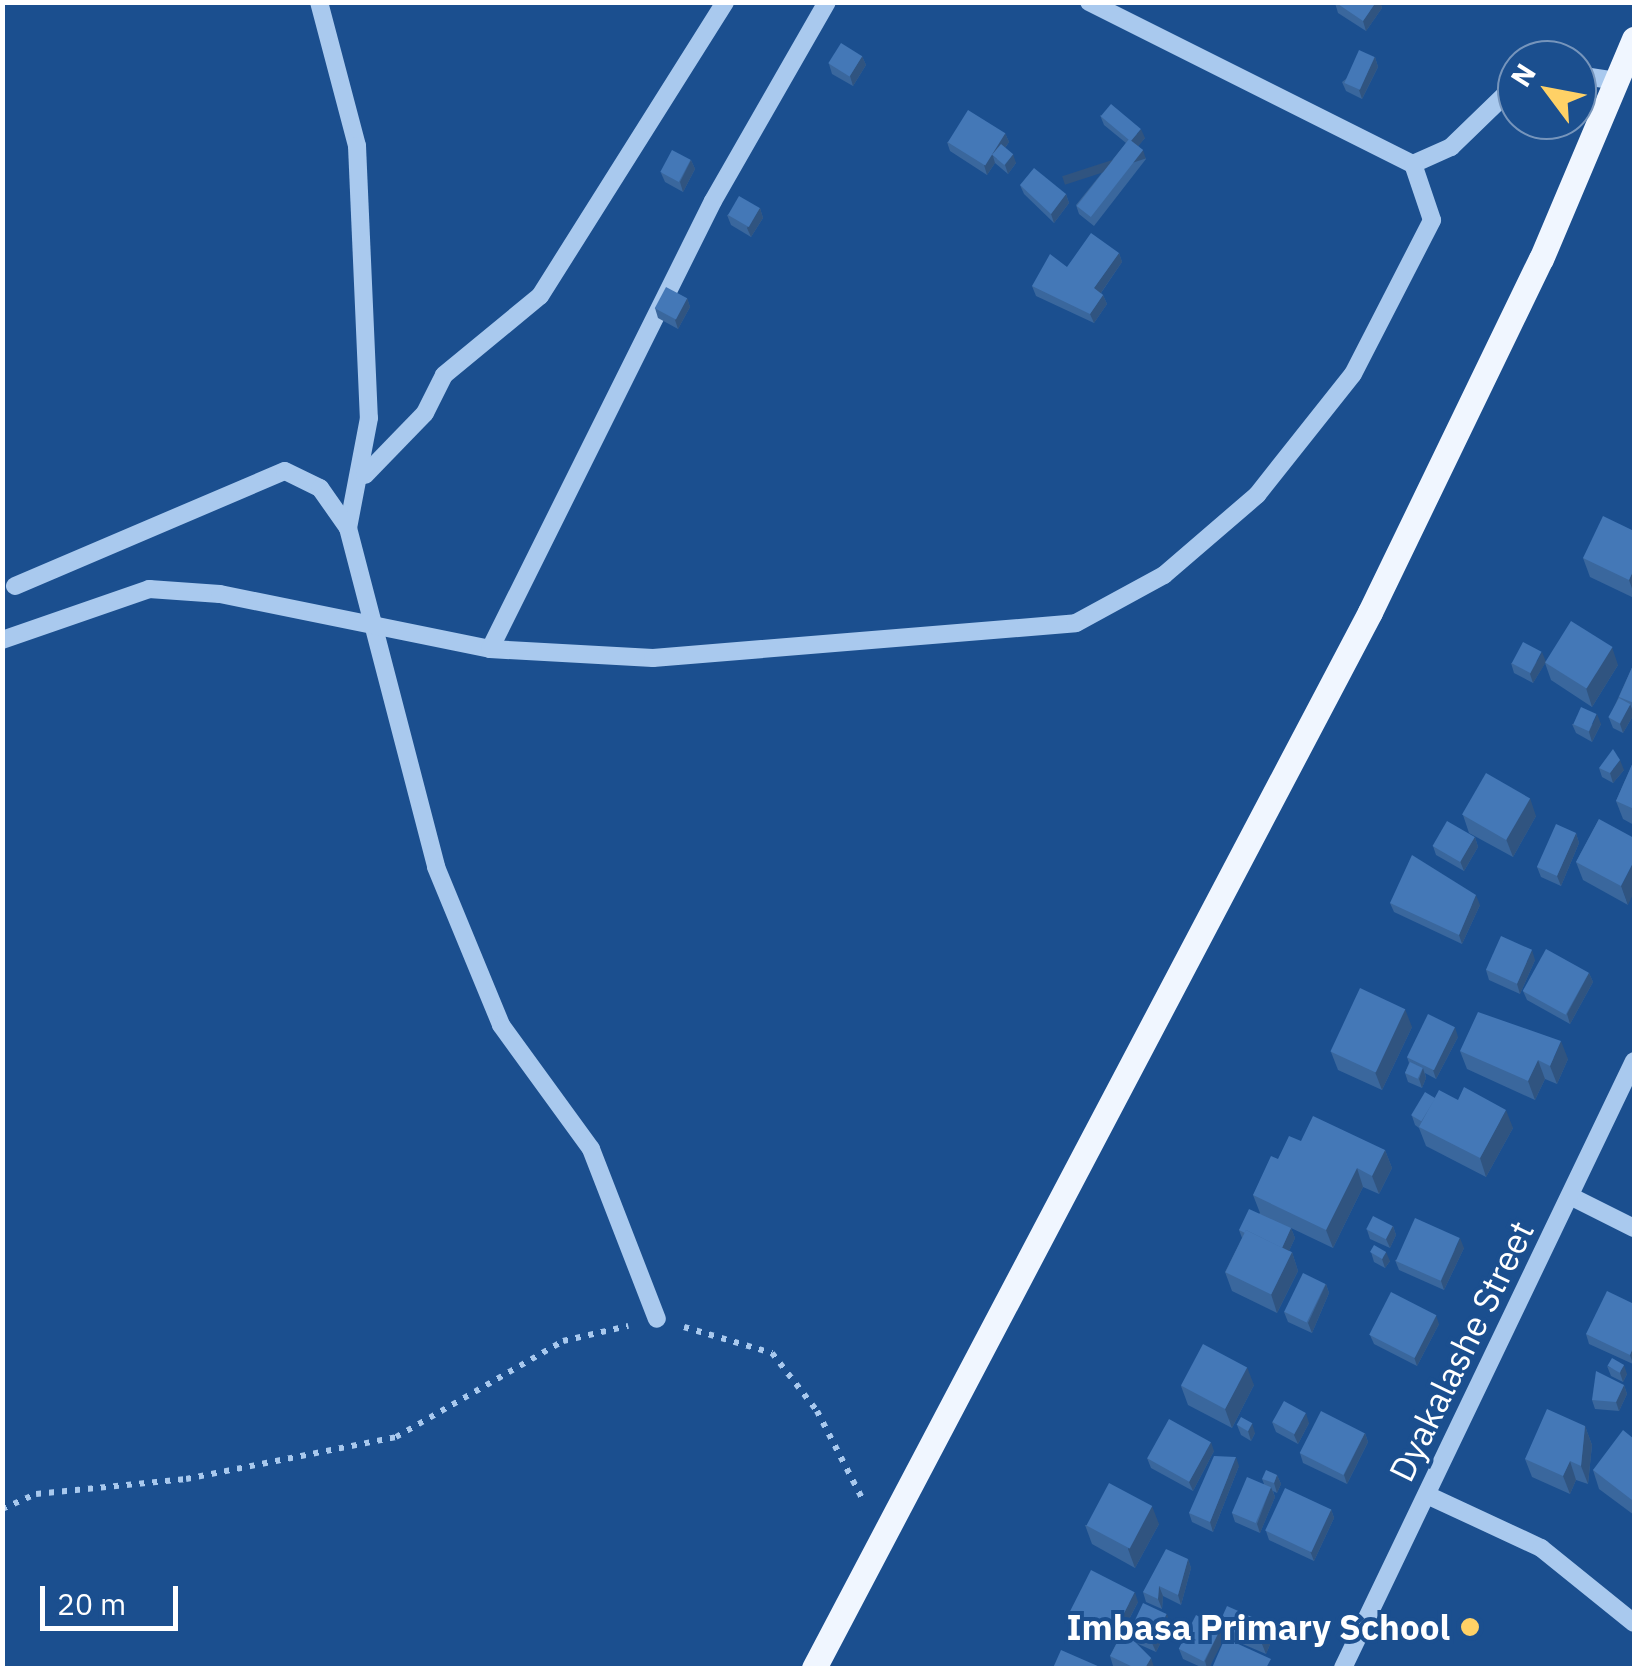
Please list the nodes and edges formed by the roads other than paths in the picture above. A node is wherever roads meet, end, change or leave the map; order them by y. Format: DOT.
graph roads {
  1 [pos="319,2"];
  2 [pos="725,2"];
  3 [pos="827,2"];
  4 [pos="1090,2"];
  5 [pos="1634,38"];
  6 [pos="1597,78"];
  7 [pos="1617,81"];
  8 [pos="1497,102"];
  9 [pos="1412,164"];
  10 [pos="348,528"];
  11 [pos="15,586"];
  12 [pos="377,625"];
  13 [pos="2,640"];
  14 [pos="490,648"];
  15 [pos="1634,1061"];
  16 [pos="1572,1197"];
  17 [pos="1634,1228"];
  18 [pos="657,1319"];
  19 [pos="1428,1495"];
  20 [pos="1634,1623"];
  21 [pos="814,1668"];
  22 [pos="1343,1668"];
  1 -- 10 [label="street"];
  2 -- 10 [label="street"];
  3 -- 14 [label="street"];
  4 -- 9 [label="street"];
  5 -- 7 [label="main road"];
  6 -- 7 [label="street"];
  7 -- 21 [label="main road"];
  8 -- 9 [label="street"];
  9 -- 14 [label="street"];
  10 -- 11 [label="street"];
  10 -- 12 [label="street"];
  12 -- 13 [label="street"];
  12 -- 14 [label="street"];
  12 -- 18 [label="street"];
  15 -- 16 [label="street, Dyakalashe Street"];
  16 -- 17 [label="street"];
  16 -- 19 [label="street, Dyakalashe Street"];
  19 -- 20 [label="street"];
  19 -- 22 [label="street, Dyakalashe Street"];
}
